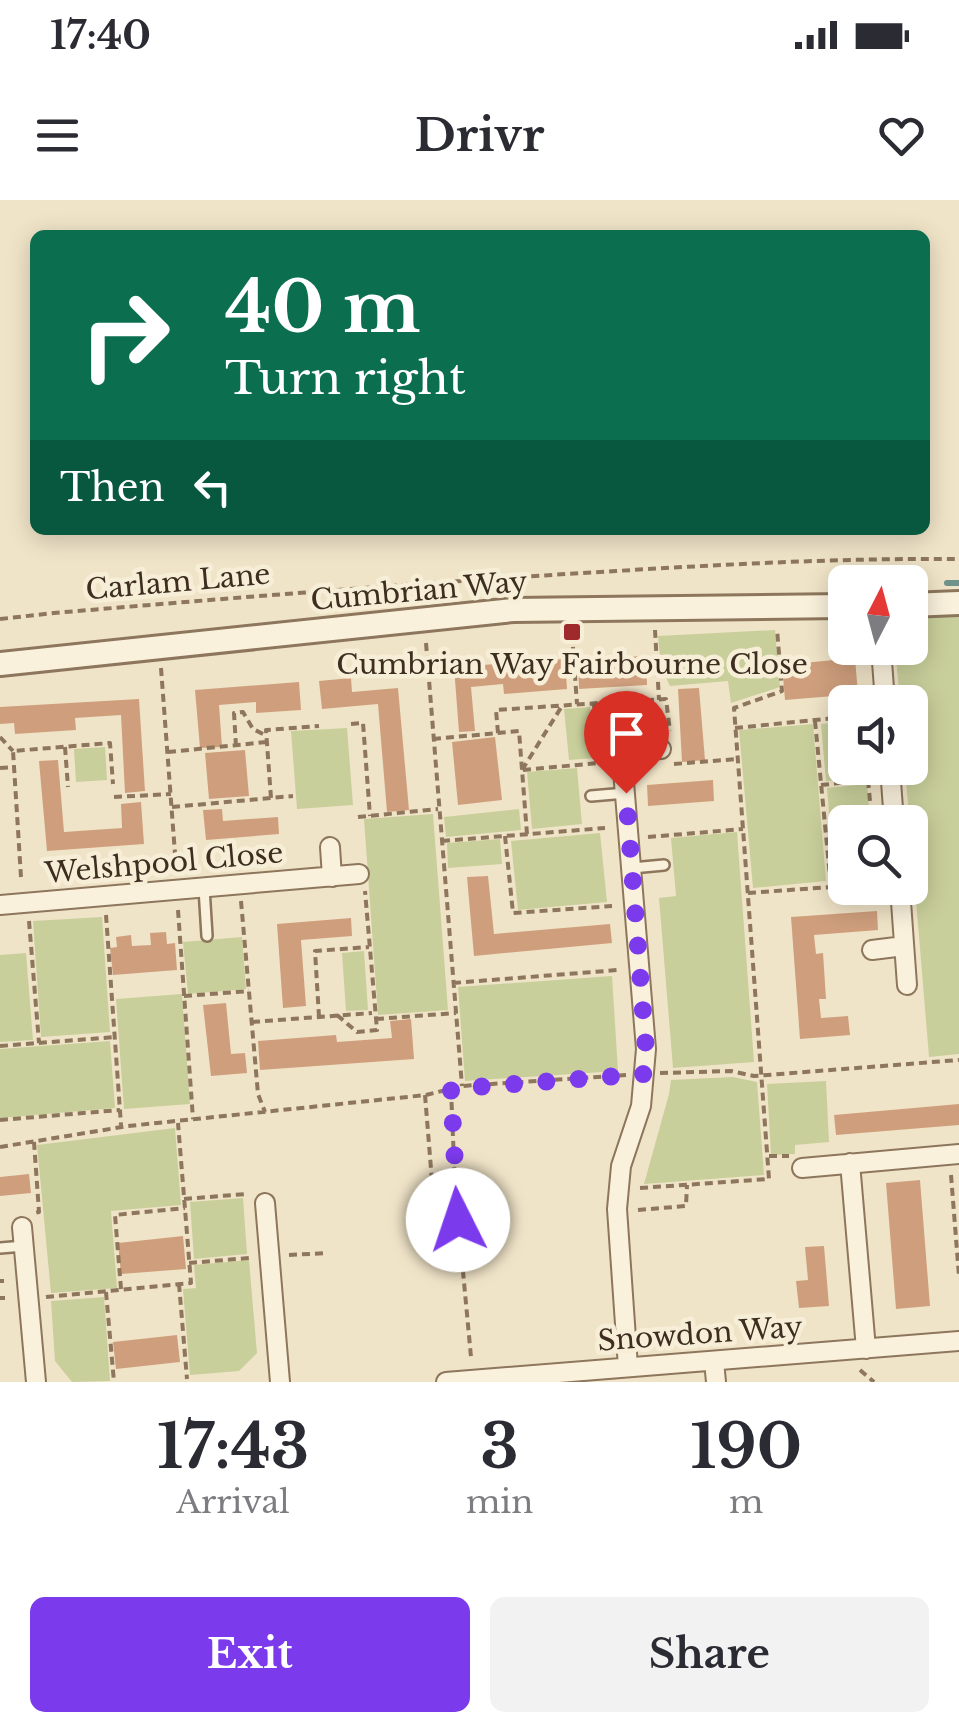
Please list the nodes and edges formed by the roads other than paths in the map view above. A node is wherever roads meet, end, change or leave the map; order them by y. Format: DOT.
graph roads {
  1 [pos="959,603"];
  2 [pos="928,604"];
  3 [pos="828,606"];
  4 [pos="0,664"];
  5 [pos="618,710"];
  6 [pos="661,749"];
  7 [pos="623,752"];
  8 [pos="626,793"];
  9 [pos="591,796"];
  10 [pos="330,847"];
  11 [pos="664,865"];
  12 [pos="632,868"];
  13 [pos="332,877"];
  14 [pos="362,883"];
  15 [pos="204,888"];
  16 [pos="0,904"];
  17 [pos="901,905"];
  18 [pos="207,936"];
  19 [pos="904,946"];
  20 [pos="872,950"];
  21 [pos="907,985"];
  22 [pos="959,1154"];
  23 [pos="850,1163"];
  24 [pos="802,1168"];
  25 [pos="265,1204"];
  26 [pos="22,1229"];
  27 [pos="0,1248"];
  28 [pos="959,1341"];
  29 [pos="866,1349"];
  30 [pos="714,1362"];
  31 [pos="628,1368"];
  32 [pos="36,1382"];
  33 [pos="280,1382"];
  34 [pos="446,1382"];
  35 [pos="716,1382"];
  1 -- 2 [label="street"];
  3 -- 4 [label="street, Cumbrian Way"];
  5 -- 7 [label="street"];
  6 -- 7 [label="street"];
  7 -- 8 [label="street"];
  8 -- 9 [label="lane"];
  8 -- 12 [label="street"];
  10 -- 13 [label="street"];
  11 -- 12 [label="lane"];
  12 -- 31 [label="street"];
  13 -- 14 [label="street, Welshpool Close"];
  13 -- 15 [label="street, Welshpool Close"];
  15 -- 16 [label="street, Welshpool Close"];
  15 -- 18 [label="lane"];
  17 -- 19 [label="street"];
  19 -- 20 [label="street"];
  19 -- 21 [label="street"];
  22 -- 23 [label="street"];
  23 -- 24 [label="street"];
  23 -- 29 [label="street"];
  25 -- 33 [label="street"];
  26 -- 27 [label="lane"];
  26 -- 32 [label="street"];
  28 -- 29 [label="street, Snowdon Way"];
  29 -- 30 [label="street, Snowdon Way"];
  30 -- 31 [label="street, Snowdon Way"];
  30 -- 35 [label="street"];
  31 -- 34 [label="street, Snowdon Way"];
}
